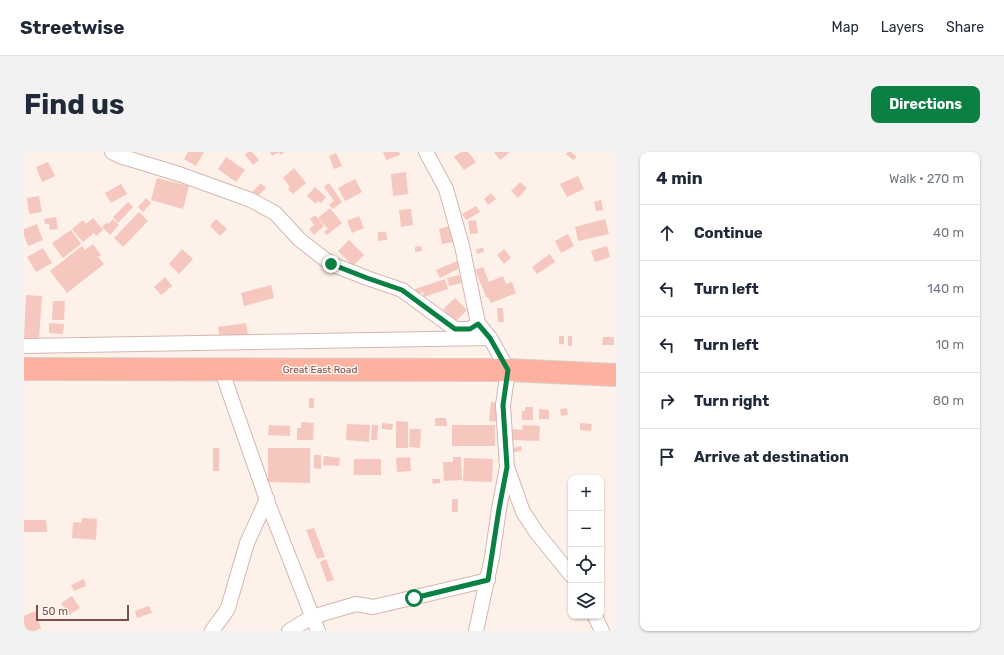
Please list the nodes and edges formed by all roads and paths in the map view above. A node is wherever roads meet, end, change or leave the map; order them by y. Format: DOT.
graph roads {
  1 [pos="112,152"];
  2 [pos="426,152"];
  3 [pos="478,324"];
  4 [pos="490,338"];
  5 [pos="24,346"];
  6 [pos="221,368"];
  7 [pos="24,369"];
  8 [pos="508,370"];
  9 [pos="616,375"];
  10 [pos="507,467"];
  11 [pos="267,499"];
  12 [pos="568,571"];
  13 [pos="488,580"];
  14 [pos="312,617"];
  15 [pos="596,619"];
  16 [pos="212,631"];
  17 [pos="289,631"];
  18 [pos="318,631"];
  19 [pos="476,631"];
  20 [pos="602,631"];
  1 -- 3 [label="street"];
  2 -- 3 [label="street"];
  3 -- 4 [label="street"];
  4 -- 5 [label="street"];
  4 -- 8 [label="street"];
  6 -- 7 [label="highway, Great East Road"];
  6 -- 8 [label="highway, Great East Road"];
  6 -- 11 [label="street"];
  8 -- 9 [label="highway, Great East Road"];
  8 -- 10 [label="street"];
  10 -- 12 [label="street"];
  10 -- 13 [label="street"];
  11 -- 14 [label="street"];
  11 -- 16 [label="street"];
  13 -- 14 [label="street"];
  13 -- 19 [label="street"];
  14 -- 17 [label="street"];
  14 -- 18 [label="street"];
  15 -- 20 [label="street"];
}
